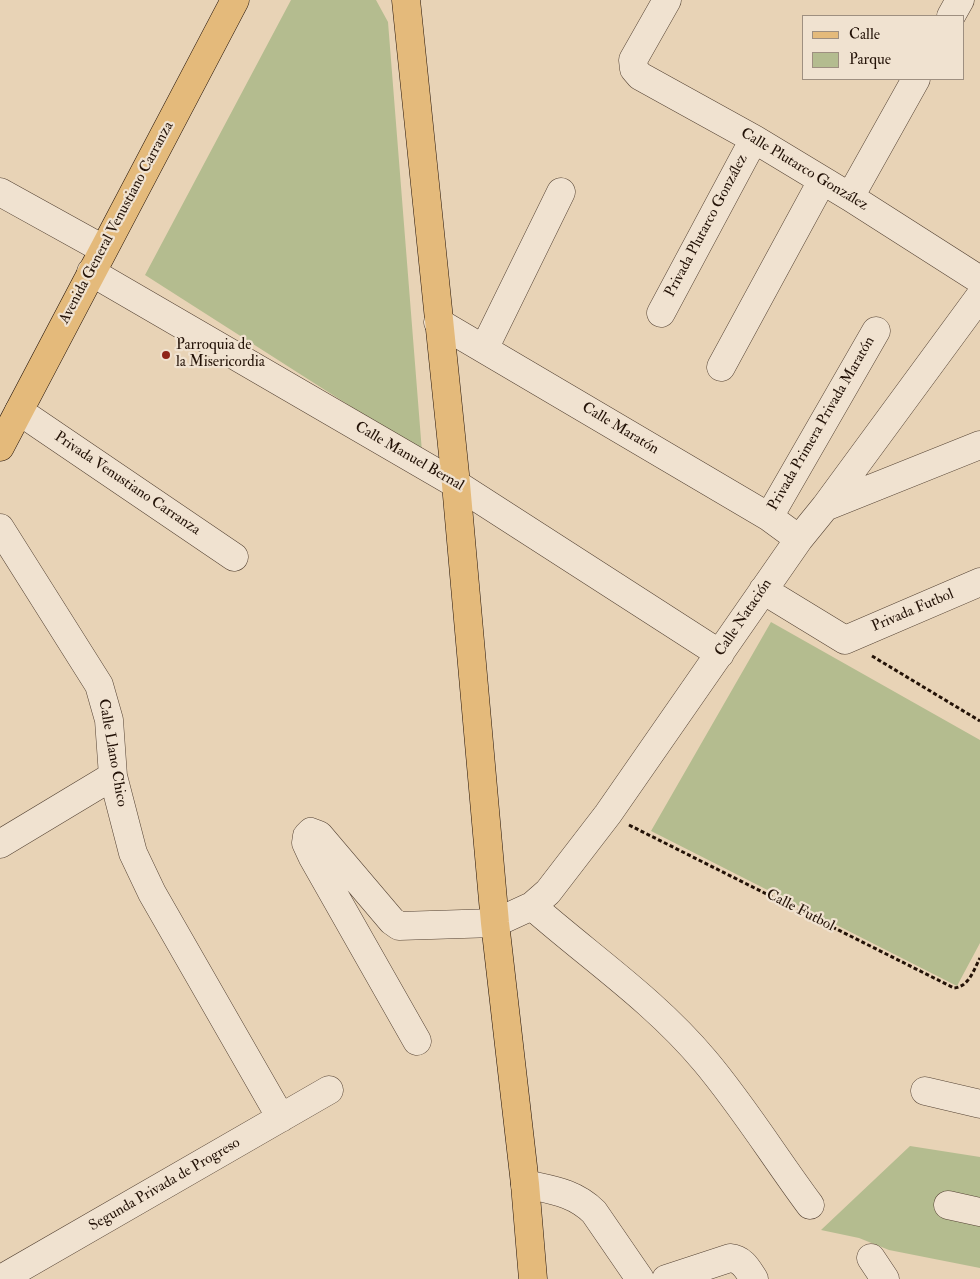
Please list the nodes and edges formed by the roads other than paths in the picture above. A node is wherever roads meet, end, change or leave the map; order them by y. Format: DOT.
graph roads {
  1 [pos="235,0"];
  2 [pos="406,0"];
  3 [pos="667,0"];
  4 [pos="960,0"];
  5 [pos="952,15"];
  6 [pos="915,80"];
  7 [pos="754,139"];
  8 [pos="822,181"];
  9 [pos="0,192"];
  10 [pos="561,192"];
  11 [pos="850,197"];
  12 [pos="103,249"];
  13 [pos="91,272"];
  14 [pos="980,280"];
  15 [pos="980,296"];
  16 [pos="660,313"];
  17 [pos="438,322"];
  18 [pos="876,331"];
  19 [pos="484,348"];
  20 [pos="721,367"];
  21 [pos="19,411"];
  22 [pos="980,445"];
  23 [pos="0,447"];
  24 [pos="456,484"];
  25 [pos="825,507"];
  26 [pos="769,517"];
  27 [pos="0,528"];
  28 [pos="799,539"];
  29 [pos="234,557"];
  30 [pos="980,582"];
  31 [pos="763,590"];
  32 [pos="720,654"];
  33 [pos="114,776"];
  34 [pos="0,844"];
  35 [pos="532,906"];
  36 [pos="495,924"];
  37 [pos="417,1042"];
  38 [pos="329,1090"];
  39 [pos="926,1092"];
  40 [pos="980,1104"];
  41 [pos="281,1118"];
  42 [pos="525,1184"];
  43 [pos="810,1205"];
  44 [pos="948,1205"];
  45 [pos="980,1212"];
  46 [pos="1,1279"];
  47 [pos="533,1279"];
  48 [pos="640,1279"];
  49 [pos="666,1279"];
  50 [pos="754,1279"];
  1 -- 12 [label="main road, Avenida General Venustiano Carranza"];
  2 -- 17 [label="main road"];
  3 -- 7 [label="street, Calle Plutarco González"];
  4 -- 5 [label="street"];
  6 -- 11 [label="street"];
  7 -- 8 [label="street, Calle Plutarco González"];
  7 -- 16 [label="street, Privada Plutarco González"];
  8 -- 11 [label="street, Calle Plutarco González"];
  8 -- 20 [label="street"];
  9 -- 12 [label="street"];
  10 -- 19 [label="street"];
  11 -- 14 [label="street, Calle Plutarco González"];
  12 -- 13 [label="main road, Avenida General Venustiano Carranza"];
  13 -- 21 [label="main road, Avenida General Venustiano Carranza"];
  13 -- 24 [label="street, Calle Manuel Bernal"];
  15 -- 25 [label="street, Calle Natación"];
  17 -- 19 [label="street, Calle Maratón"];
  17 -- 24 [label="main road"];
  18 -- 26 [label="street, Privada Primera Privada Maratón"];
  19 -- 26 [label="street, Calle Maratón"];
  21 -- 23 [label="main road, Avenida General Venustiano Carranza"];
  21 -- 29 [label="street, Privada Venustiano Carranza"];
  22 -- 25 [label="street"];
  24 -- 32 [label="street, Calle Manuel Bernal"];
  24 -- 36 [label="main road"];
  25 -- 28 [label="street, Calle Natación"];
  26 -- 28 [label="street, Calle Maratón"];
  27 -- 33 [label="street, Calle Llano Chico"];
  28 -- 31 [label="street, Calle Natación"];
  30 -- 31 [label="street, Privada Futbol"];
  31 -- 32 [label="street, Calle Natación"];
  32 -- 35 [label="street, Calle Natación"];
  33 -- 34 [label="street"];
  33 -- 41 [label="street, Calle Llano Chico"];
  35 -- 36 [label="street, Calle Natación"];
  35 -- 43 [label="street"];
  36 -- 37 [label="street"];
  36 -- 42 [label="main road"];
  38 -- 41 [label="street, Segunda Privada de Progreso"];
  39 -- 40 [label="street"];
  41 -- 46 [label="street, Segunda Privada de Progreso"];
  42 -- 47 [label="main road"];
  42 -- 48 [label="street"];
  44 -- 45 [label="street"];
  49 -- 50 [label="street"];
}
